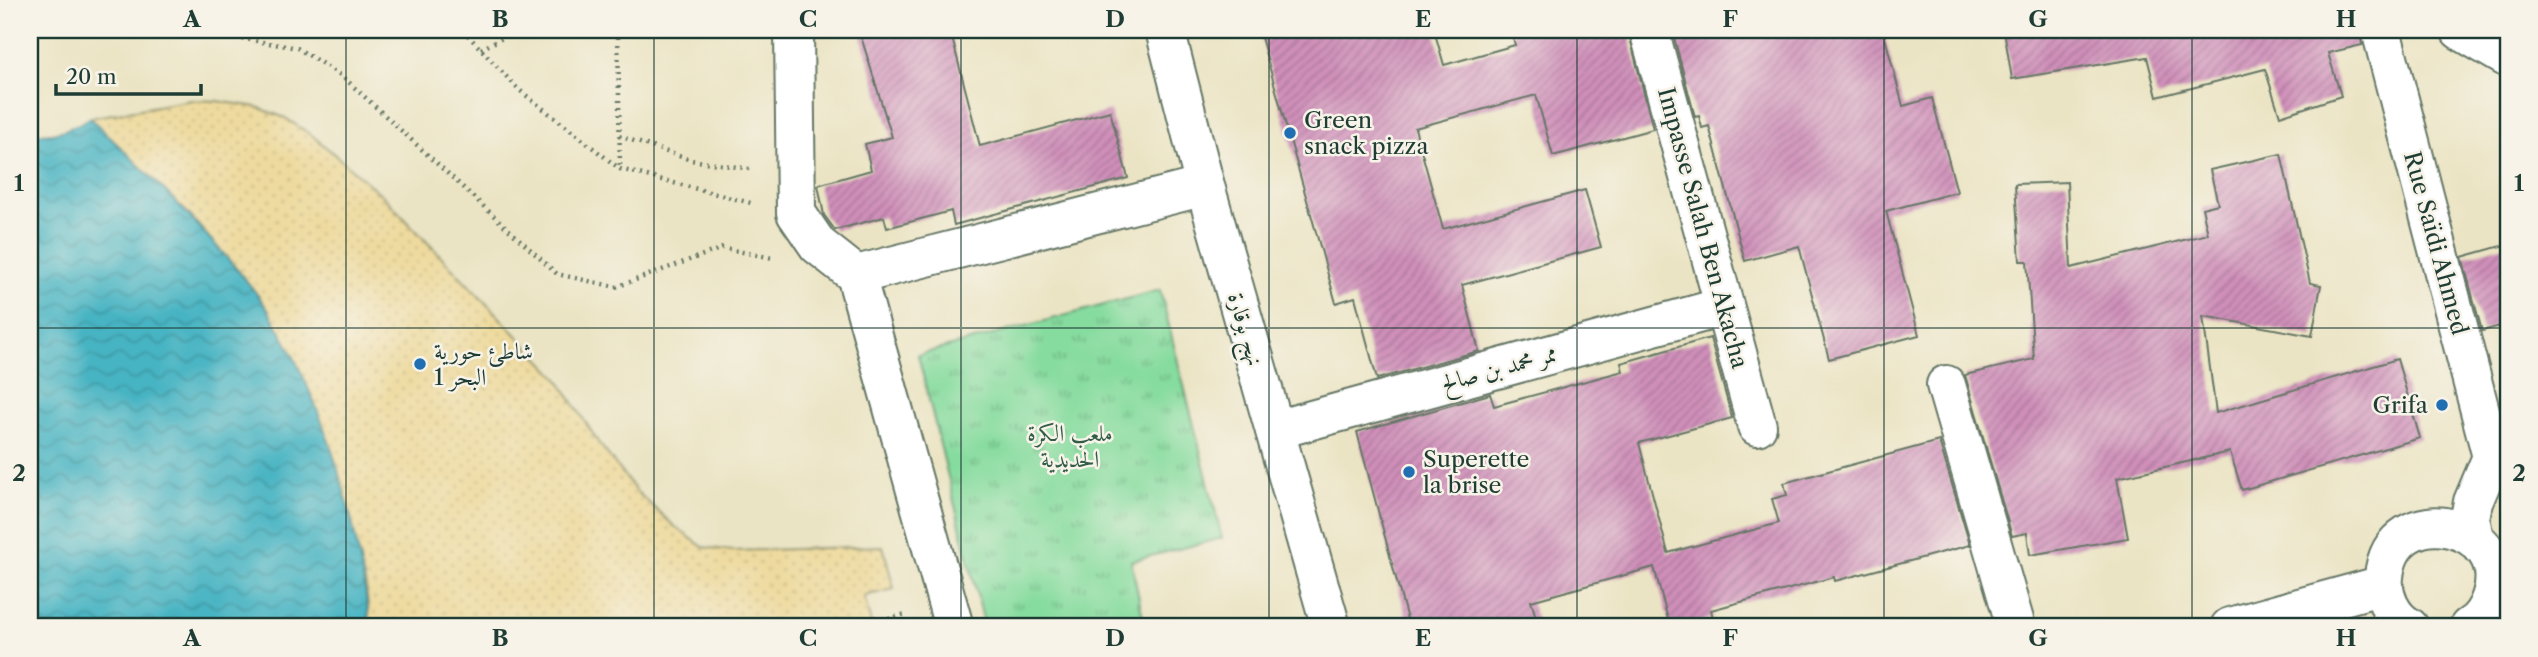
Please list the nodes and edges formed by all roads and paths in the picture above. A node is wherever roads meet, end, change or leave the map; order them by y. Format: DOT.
graph roads {
  1 [pos="172,30"];
  2 [pos="463,30"];
  3 [pos="518,30"];
  4 [pos="618,30"];
  5 [pos="794,30"];
  6 [pos="1165,30"];
  7 [pos="1649,30"];
  8 [pos="2381,30"];
  9 [pos="2460,30"];
  10 [pos="481,49"];
  11 [pos="2508,58"];
  12 [pos="620,136"];
  13 [pos="620,169"];
  14 [pos="751,169"];
  15 [pos="1205,186"];
  16 [pos="755,204"];
  17 [pos="776,259"];
  18 [pos="856,275"];
  19 [pos="1723,307"];
  20 [pos="1946,385"];
  21 [pos="2508,417"];
  22 [pos="1757,426"];
  23 [pos="1275,430"];
  24 [pos="2492,457"];
  25 [pos="2464,522"];
  26 [pos="916,611"];
  27 [pos="2396,618"];
  28 [pos="2473,626"];
  29 [pos="871,627"];
  30 [pos="954,627"];
  31 [pos="1331,627"];
  32 [pos="2016,627"];
  33 [pos="2231,627"];
  1 -- 17 [label="path"];
  2 -- 10 [label="path"];
  3 -- 10 [label="path"];
  4 -- 12 [label="path"];
  5 -- 18 [label="street"];
  6 -- 15 [label="street, نهج بوقارة"];
  7 -- 19 [label="street, Impasse Salah Ben Akacha"];
  8 -- 24 [label="street, Rue Saïdi Ahmed"];
  9 -- 11 [label="street"];
  10 -- 13 [label="path"];
  12 -- 13 [label="path"];
  12 -- 14 [label="path"];
  13 -- 16 [label="path"];
  15 -- 18 [label="street"];
  15 -- 23 [label="street, نهج بوقارة"];
  18 -- 30 [label="street"];
  19 -- 22 [label="street, Impasse Salah Ben Akacha"];
  19 -- 23 [label="street, ممر محمد بن صالح"];
  20 -- 32 [label="street"];
  21 -- 24 [label="street"];
  23 -- 31 [label="street, نهج بوقارة"];
  24 -- 25 [label="street"];
  25 -- 27 [label="street"];
  25 -- 28 [label="street"];
  26 -- 29 [label="path"];
  27 -- 33 [label="street"];
}
